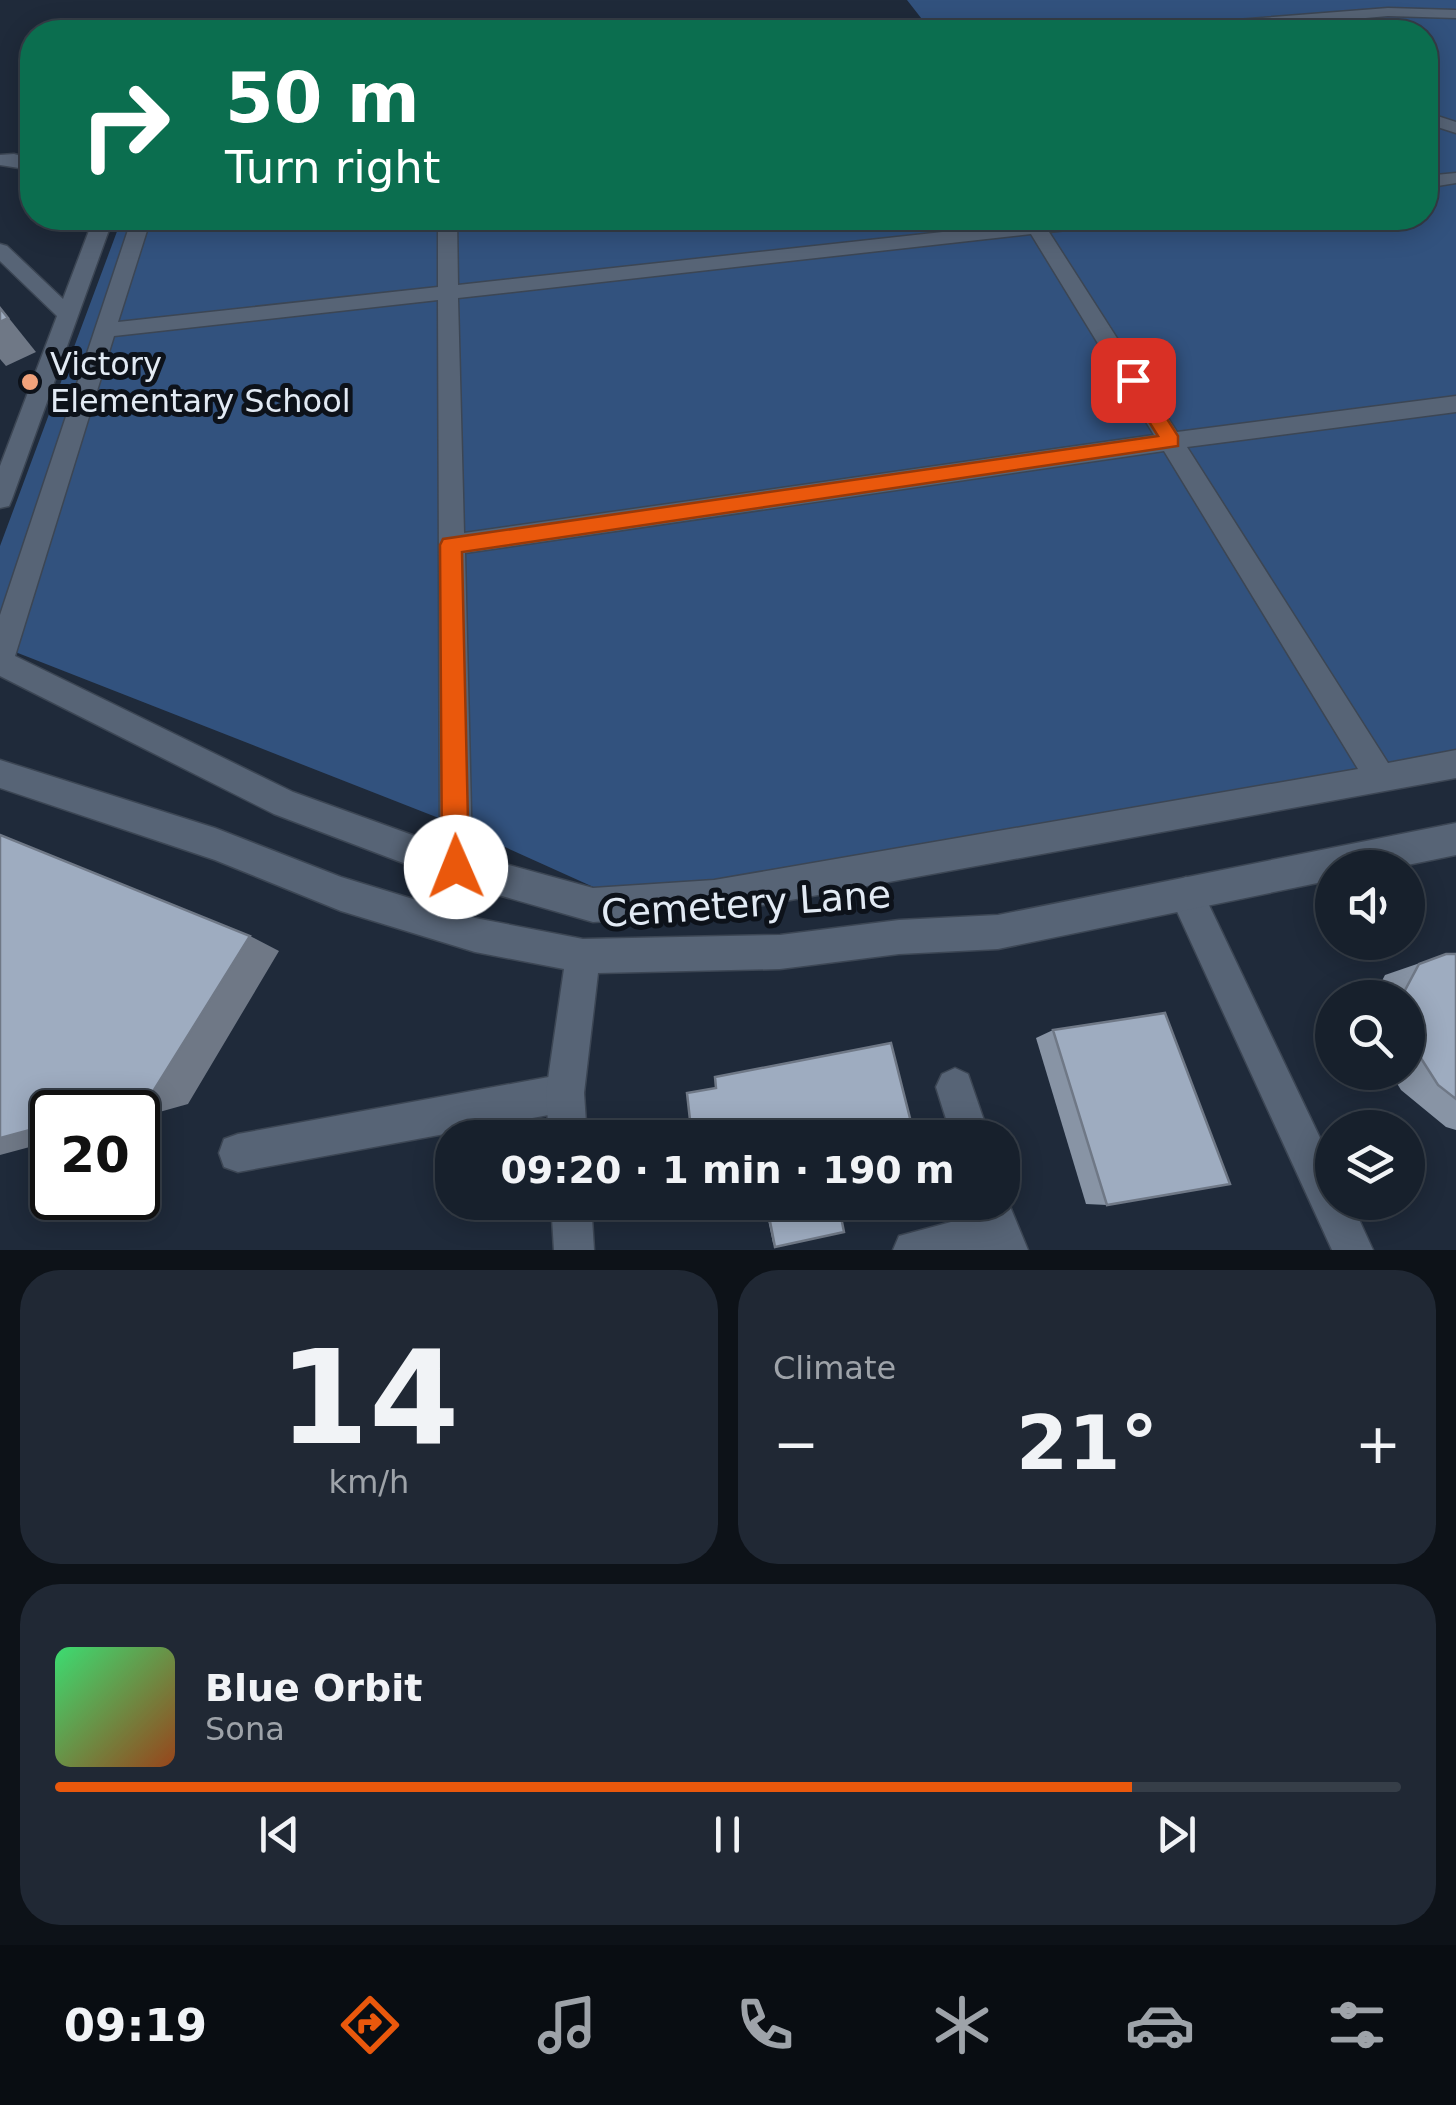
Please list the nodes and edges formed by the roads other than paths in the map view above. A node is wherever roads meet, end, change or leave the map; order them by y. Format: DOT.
graph roads {
  1 [pos="1456,14"];
  2 [pos="1308,20"];
  3 [pos="99,230"];
  4 [pos="137,230"];
  5 [pos="446,230"];
  6 [pos="967,230"];
  7 [pos="1039,230"];
  8 [pos="0,250"];
  9 [pos="447,292"];
  10 [pos="69,316"];
  11 [pos="105,330"];
  12 [pos="1456,404"];
  13 [pos="28,424"];
  14 [pos="0,438"];
  15 [pos="1171,441"];
  16 [pos="0,499"];
  17 [pos="451,545"];
  18 [pos="0,660"];
  19 [pos="1456,764"];
  20 [pos="0,774"];
  21 [pos="1382,778"];
  22 [pos="1456,839"];
  23 [pos="456,867"];
  24 [pos="1186,894"];
  25 [pos="583,956"];
  26 [pos="955,1087"];
  27 [pos="565,1093"];
  28 [pos="567,1120"];
  29 [pos="966,1120"];
  30 [pos="238,1152"];
  31 [pos="572,1220"];
  32 [pos="1000,1228"];
  33 [pos="574,1250"];
  34 [pos="913,1250"];
  35 [pos="1353,1250"];
  1 -- 2 [label="street"];
  3 -- 10 [label="street"];
  4 -- 11 [label="street"];
  5 -- 9 [label="street"];
  6 -- 9 [label="street"];
  7 -- 15 [label="street"];
  8 -- 10 [label="street"];
  9 -- 11 [label="street"];
  9 -- 17 [label="street"];
  10 -- 13 [label="street"];
  11 -- 18 [label="street"];
  12 -- 15 [label="street"];
  13 -- 14 [label="street"];
  13 -- 16 [label="street"];
  15 -- 17 [label="street"];
  15 -- 21 [label="street"];
  17 -- 23 [label="street"];
  18 -- 23 [label="street"];
  19 -- 21 [label="street"];
  20 -- 25 [label="street, Cemetery Lane"];
  21 -- 23 [label="street"];
  22 -- 24 [label="street, Cemetery Lane"];
  24 -- 25 [label="street, Cemetery Lane"];
  24 -- 35 [label="street"];
  25 -- 27 [label="street"];
  26 -- 29 [label="street"];
  27 -- 28 [label="street"];
  27 -- 30 [label="street"];
  31 -- 33 [label="street"];
  32 -- 34 [label="street"];
}
